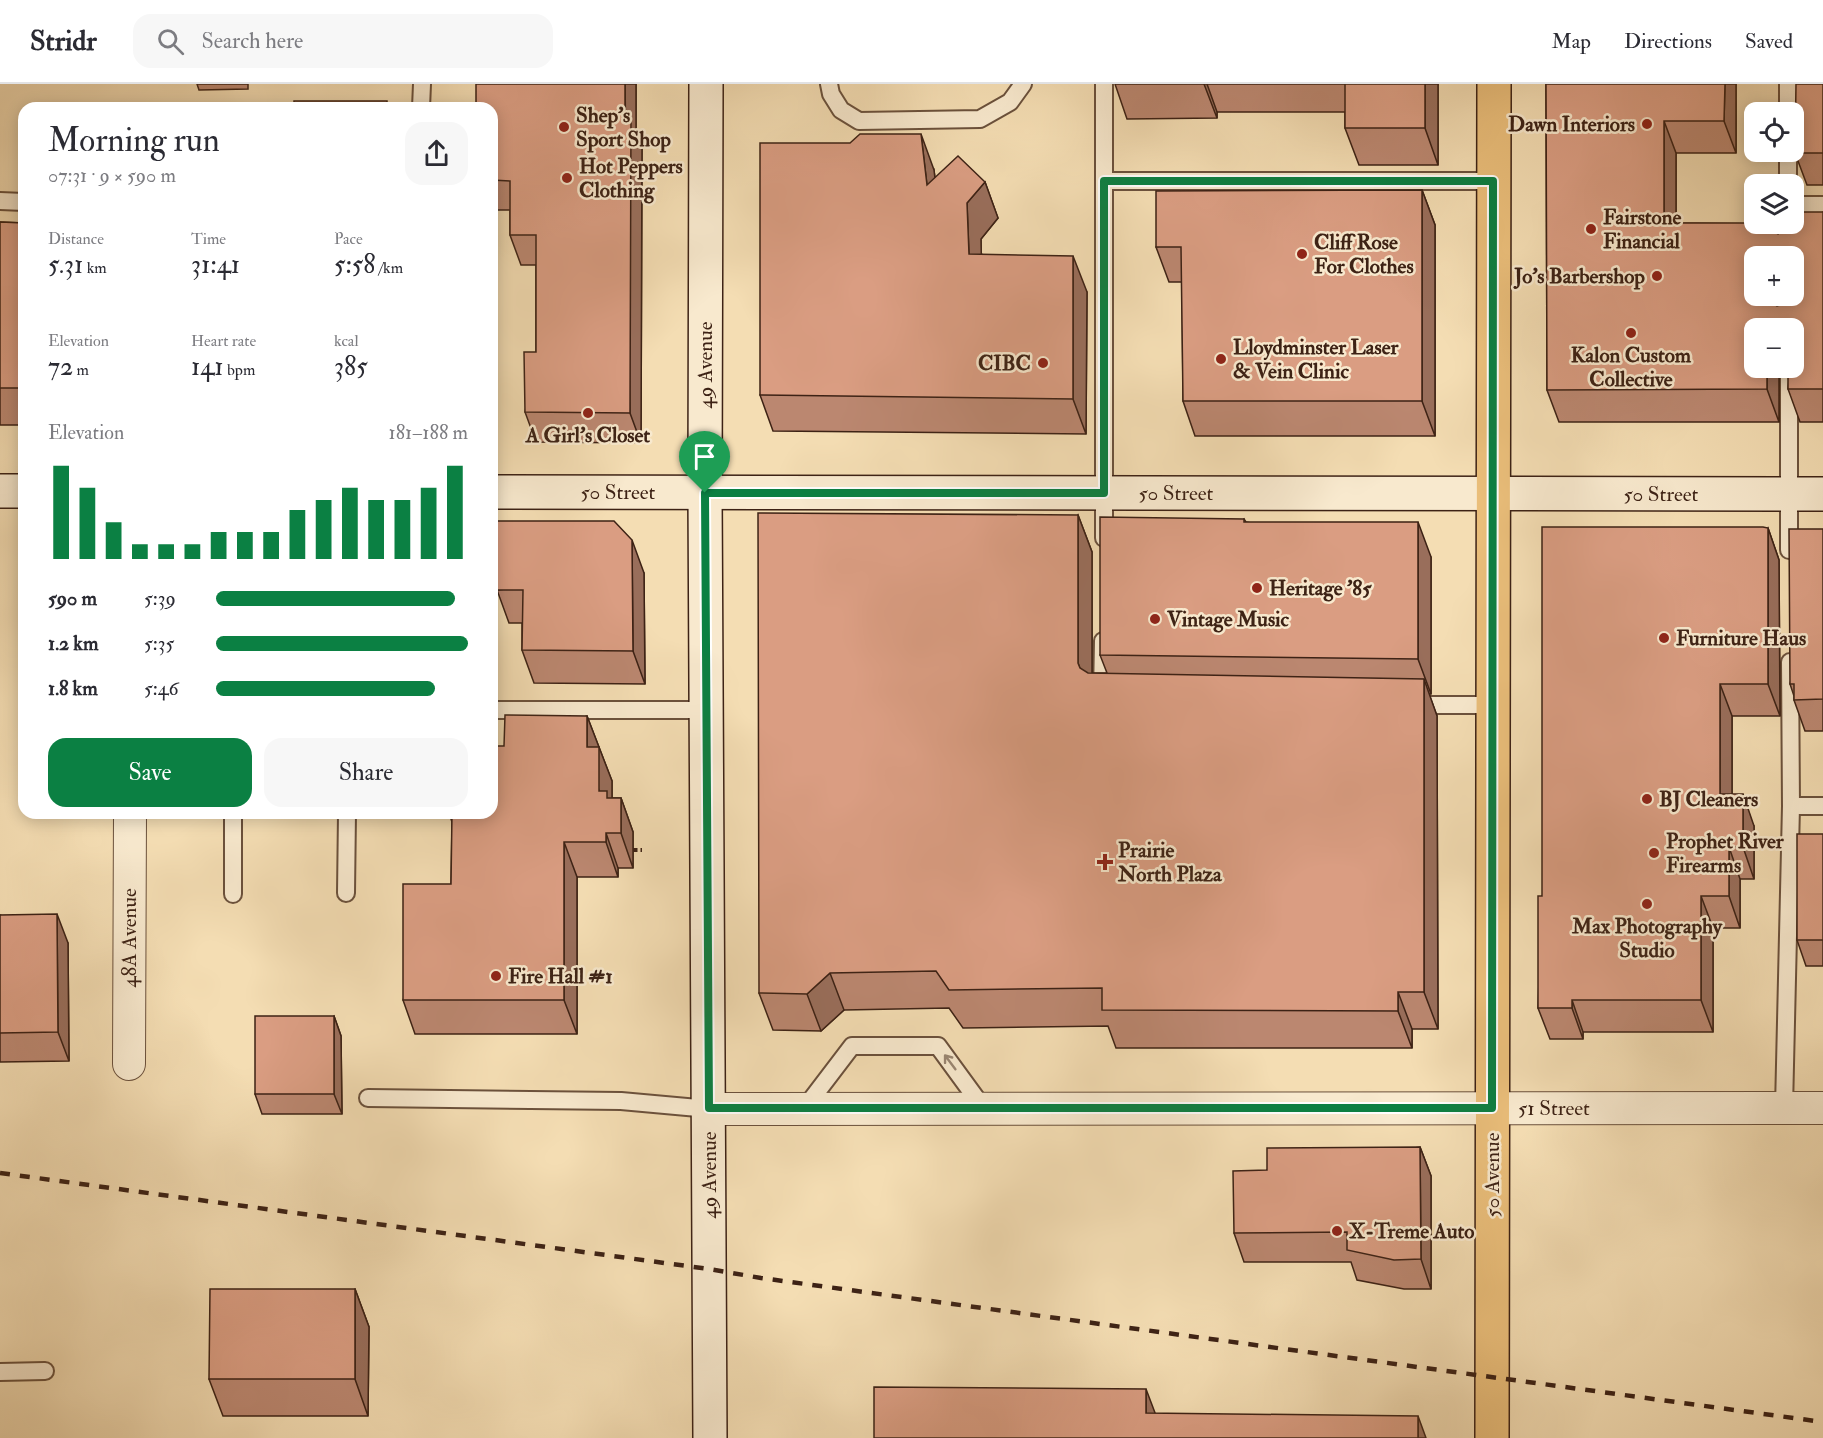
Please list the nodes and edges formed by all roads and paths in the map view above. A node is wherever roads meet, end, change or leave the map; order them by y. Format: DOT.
graph roads {
  1 [pos="422,84"];
  2 [pos="706,84"];
  3 [pos="829,84"];
  4 [pos="1023,84"];
  5 [pos="1104,84"];
  6 [pos="1494,84"];
  7 [pos="1788,84"];
  8 [pos="421,102"];
  9 [pos="1788,102"];
  10 [pos="1104,181"];
  11 [pos="1493,181"];
  12 [pos="0,201"];
  13 [pos="18,202"];
  14 [pos="1804,205"];
  15 [pos="1823,205"];
  16 [pos="1789,378"];
  17 [pos="0,491"];
  18 [pos="18,491"];
  19 [pos="498,492"];
  20 [pos="705,493"];
  21 [pos="1104,493"];
  22 [pos="1492,494"];
  23 [pos="1788,494"];
  24 [pos="1823,494"];
  25 [pos="1104,557"];
  26 [pos="1789,565"];
  27 [pos="1103,629"];
  28 [pos="1790,645"];
  29 [pos="1114,701"];
  30 [pos="1397,704"];
  31 [pos="1492,705"];
  32 [pos="498,710"];
  33 [pos="706,710"];
  34 [pos="1791,806"];
  35 [pos="1823,806"];
  36 [pos="130,819"];
  37 [pos="233,819"];
  38 [pos="347,819"];
  39 [pos="633,850"];
  40 [pos="642,850"];
  41 [pos="346,893"];
  42 [pos="233,894"];
  43 [pos="129,1064"];
  44 [pos="368,1098"];
  45 [pos="709,1108"];
  46 [pos="804,1108"];
  47 [pos="984,1108"];
  48 [pos="1492,1108"];
  49 [pos="1784,1108"];
  50 [pos="1823,1108"];
  51 [pos="45,1371"];
  52 [pos="0,1372"];
  53 [pos="710,1438"];
  54 [pos="1492,1438"];
  1 -- 8 [label="lane"];
  2 -- 20 [label="street, 49 Avenue"];
  3 -- 4 [label="lane"];
  5 -- 10 [label="lane"];
  6 -- 11 [label="main road, 50 Avenue"];
  7 -- 9 [label="lane"];
  10 -- 11 [label="lane"];
  10 -- 21 [label="lane"];
  11 -- 22 [label="main road, 50 Avenue"];
  12 -- 13 [label="lane"];
  14 -- 15 [label="lane"];
  16 -- 23 [label="lane"];
  17 -- 18 [label="street"];
  19 -- 20 [label="street, 50 Street"];
  20 -- 21 [label="street, 50 Street"];
  20 -- 33 [label="street, 49 Avenue"];
  21 -- 22 [label="street, 50 Street"];
  21 -- 25 [label="lane"];
  22 -- 23 [label="street, 50 Street"];
  22 -- 31 [label="main road, 50 Avenue"];
  23 -- 24 [label="street, 50 Street"];
  23 -- 26 [label="lane"];
  27 -- 29 [label="lane"];
  28 -- 34 [label="lane"];
  30 -- 31 [label="lane"];
  31 -- 48 [label="main road, 50 Avenue"];
  32 -- 33 [label="lane"];
  33 -- 45 [label="street, 49 Avenue"];
  34 -- 35 [label="lane"];
  34 -- 49 [label="lane"];
  36 -- 43 [label="street, 48A Avenue"];
  37 -- 42 [label="lane"];
  38 -- 41 [label="lane"];
  39 -- 40 [label="path"];
  44 -- 45 [label="lane"];
  45 -- 46 [label="street, 51 Street"];
  45 -- 53 [label="street, 49 Avenue"];
  46 -- 47 [label="street, 51 Street"];
  47 -- 46 [label="lane, one-way"];
  47 -- 48 [label="street, 51 Street"];
  48 -- 49 [label="street, 51 Street"];
  48 -- 54 [label="main road, 50 Avenue"];
  49 -- 50 [label="street, 51 Street"];
  51 -- 52 [label="lane"];
}
